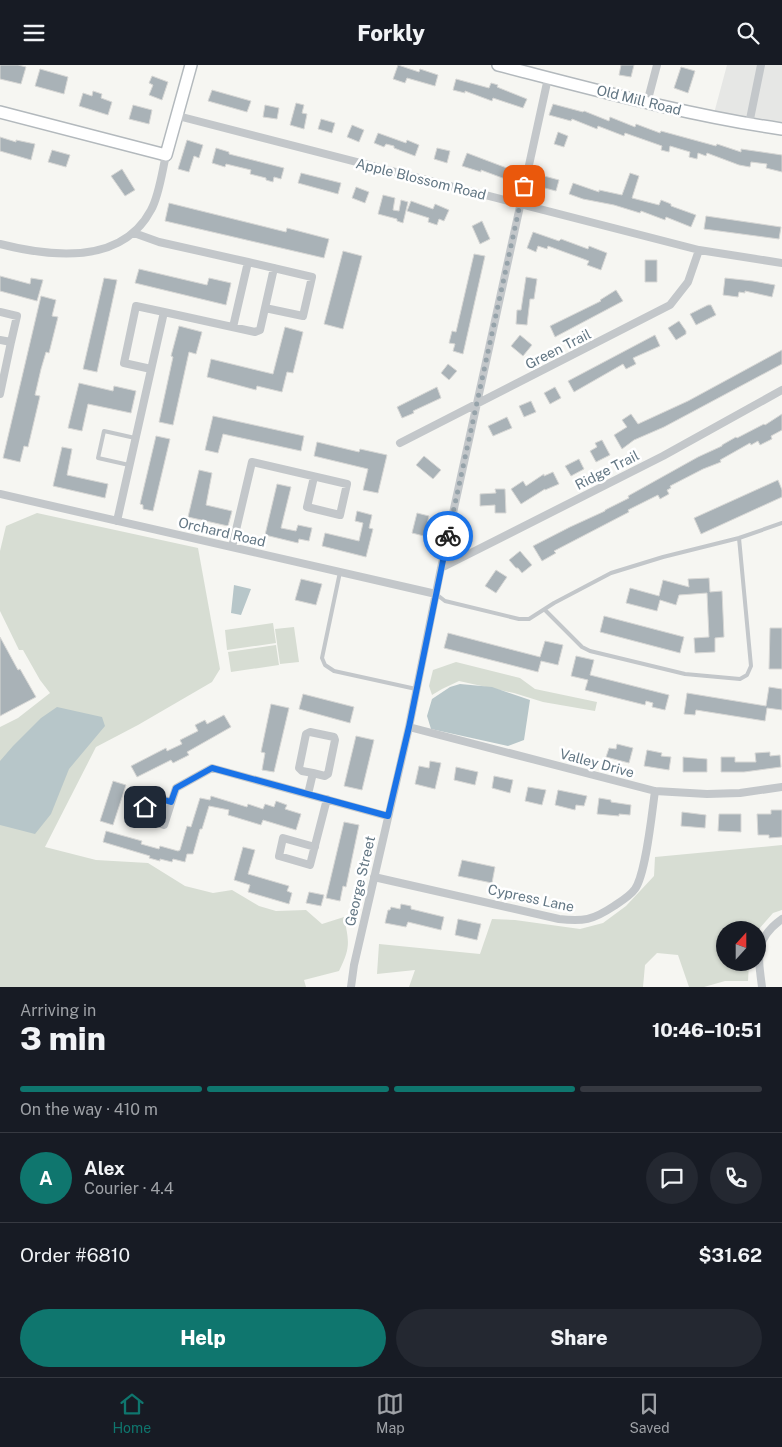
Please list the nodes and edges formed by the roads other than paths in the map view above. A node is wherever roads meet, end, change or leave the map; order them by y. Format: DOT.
graph roads {
  1 [pos="191,65"];
  2 [pos="498,65"];
  3 [pos="657,65"];
  4 [pos="761,65"];
  5 [pos="548,78"];
  6 [pos="647,103"];
  7 [pos="0,112"];
  8 [pos="178,116"];
  9 [pos="749,124"];
  10 [pos="782,129"];
  11 [pos="166,155"];
  12 [pos="520,204"];
  13 [pos="134,233"];
  14 [pos="0,244"];
  15 [pos="699,250"];
  16 [pos="248,262"];
  17 [pos="782,263"];
  18 [pos="274,269"];
  19 [pos="265,308"];
  20 [pos="0,312"];
  21 [pos="164,312"];
  22 [pos="233,327"];
  23 [pos="0,340"];
  24 [pos="11,343"];
  25 [pos="151,369"];
  26 [pos="782,390"];
  27 [pos="0,394"];
  28 [pos="476,405"];
  29 [pos="135,438"];
  30 [pos="400,443"];
  31 [pos="129,465"];
  32 [pos="314,477"];
  33 [pos="1,494"];
  34 [pos="117,521"];
  35 [pos="782,523"];
  36 [pos="739,538"];
  37 [pos="232,547"];
  38 [pos="441,568"];
  39 [pos="340,572"];
  40 [pos="436,594"];
  41 [pos="545,610"];
  42 [pos="417,689"];
  43 [pos="409,727"];
  44 [pos="313,773"];
  45 [pos="782,787"];
  46 [pos="655,791"];
  47 [pos="308,794"];
  48 [pos="327,799"];
  49 [pos="171,802"];
  50 [pos="388,816"];
  51 [pos="315,847"];
  52 [pos="374,877"];
  53 [pos="782,919"];
  54 [pos="351,987"];
  55 [pos="762,987"];
  1 -- 8 [label="street"];
  2 -- 5 [label="street, Old Mill Road"];
  3 -- 6 [label="street"];
  4 -- 9 [label="street"];
  5 -- 6 [label="street, Old Mill Road"];
  5 -- 12 [label="street, George Street"];
  6 -- 9 [label="street, Old Mill Road"];
  7 -- 11 [label="street"];
  8 -- 11 [label="street"];
  8 -- 12 [label="street, Apple Blossom Road"];
  9 -- 10 [label="street, Old Mill Road"];
  11 -- 13 [label="street"];
  12 -- 15 [label="street, Apple Blossom Road"];
  12 -- 28 [label="street, George Street"];
  13 -- 14 [label="street"];
  13 -- 16 [label="street"];
  15 -- 17 [label="street, Apple Blossom Road"];
  15 -- 28 [label="street, Green Trail"];
  16 -- 18 [label="street"];
  16 -- 22 [label="street"];
  18 -- 19 [label="street"];
  18 -- 19 [label="street"];
  19 -- 22 [label="street"];
  20 -- 24 [label="street"];
  21 -- 22 [label="street"];
  21 -- 25 [label="street"];
  21 -- 25 [label="street"];
  23 -- 24 [label="street"];
  24 -- 27 [label="street"];
  25 -- 29 [label="street"];
  26 -- 38 [label="street, Ridge Trail"];
  28 -- 30 [label="street, Green Trail"];
  28 -- 38 [label="street, George Street"];
  29 -- 31 [label="street"];
  29 -- 31 [label="lane"];
  31 -- 34 [label="street"];
  32 -- 32 [label="street"];
  32 -- 37 [label="street"];
  33 -- 34 [label="street, Orchard Road"];
  34 -- 37 [label="street, Orchard Road"];
  35 -- 36 [label="lane"];
  36 -- 41 [label="lane"];
  36 -- 41 [label="lane"];
  37 -- 39 [label="street, Orchard Road"];
  38 -- 40 [label="street, George Street"];
  39 -- 40 [label="street, Orchard Road"];
  39 -- 42 [label="lane"];
  40 -- 41 [label="lane"];
  40 -- 42 [label="street, George Street"];
  42 -- 43 [label="street, George Street"];
  43 -- 46 [label="street, Valley Drive"];
  43 -- 50 [label="street, George Street"];
  44 -- 44 [label="street"];
  44 -- 47 [label="street"];
  45 -- 46 [label="street, Valley Drive"];
  46 -- 52 [label="street, Cypress Lane"];
  47 -- 48 [label="street"];
  47 -- 49 [label="street"];
  48 -- 50 [label="street"];
  48 -- 51 [label="street"];
  49 -- 49 [label="street"];
  50 -- 52 [label="street, George Street"];
  51 -- 51 [label="street"];
  52 -- 54 [label="street, George Street"];
  53 -- 55 [label="street"];
}
